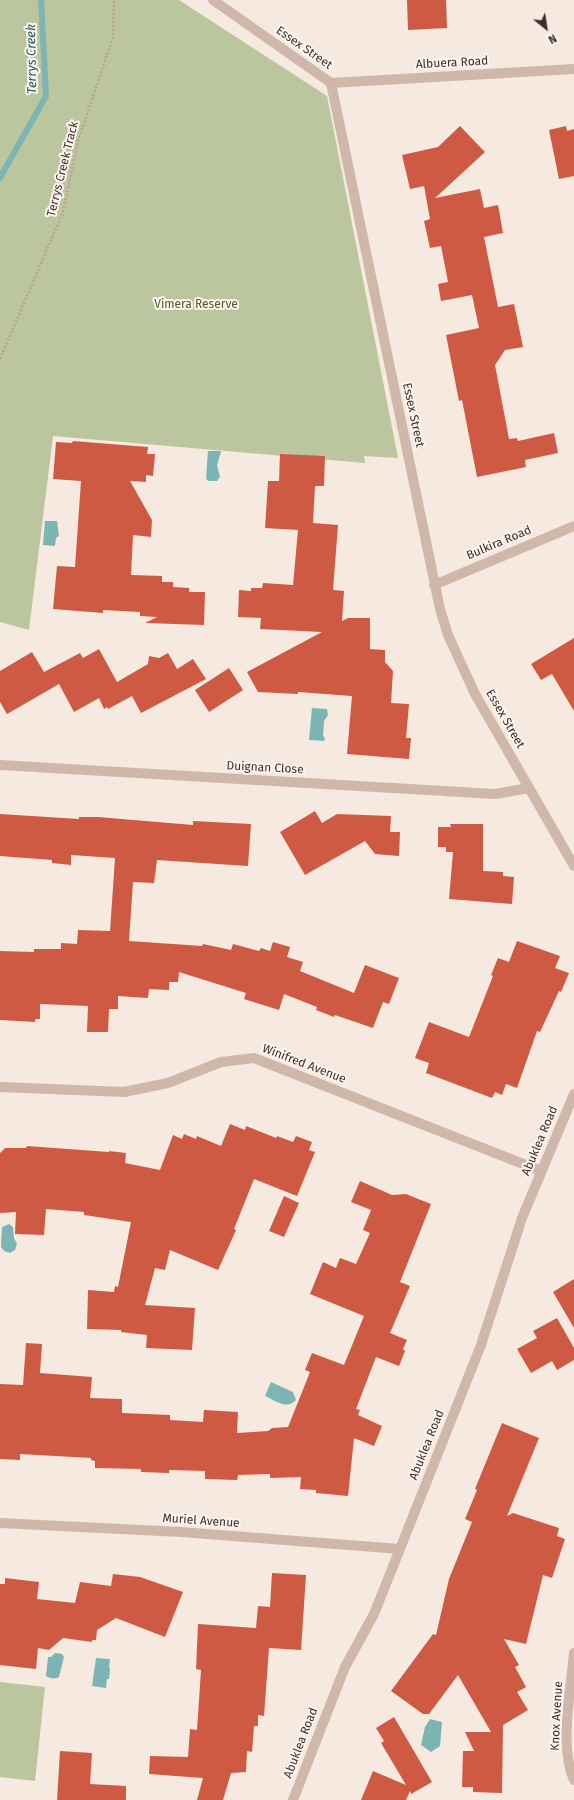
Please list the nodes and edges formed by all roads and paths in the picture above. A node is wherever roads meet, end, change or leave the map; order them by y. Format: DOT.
graph roads {
  1 [pos="114,0"];
  2 [pos="213,0"];
  3 [pos="574,69"];
  4 [pos="331,83"];
  5 [pos="0,359"];
  6 [pos="574,526"];
  7 [pos="434,585"];
  8 [pos="0,765"];
  9 [pos="529,788"];
  10 [pos="574,866"];
  11 [pos="0,1087"];
  12 [pos="574,1094"];
  13 [pos="541,1171"];
  14 [pos="0,1523"];
  15 [pos="400,1549"];
  16 [pos="574,1653"];
  17 [pos="574,1780"];
  18 [pos="293,1800"];
  1 -- 5 [label="path, Terrys Creek Track"];
  2 -- 4 [label="street, Essex Street"];
  3 -- 4 [label="street, Albuera Road"];
  4 -- 7 [label="street, Essex Street"];
  6 -- 7 [label="street, Bulkira Road"];
  7 -- 9 [label="street, Essex Street"];
  8 -- 9 [label="street, Duignan Close"];
  9 -- 10 [label="street, Essex Street"];
  11 -- 13 [label="street, Winifred Avenue"];
  12 -- 13 [label="street, Abuklea Road"];
  13 -- 15 [label="street, Abuklea Road"];
  14 -- 15 [label="street, Muriel Avenue"];
  15 -- 18 [label="street, Abuklea Road"];
  16 -- 17 [label="street, Knox Avenue"];
}
